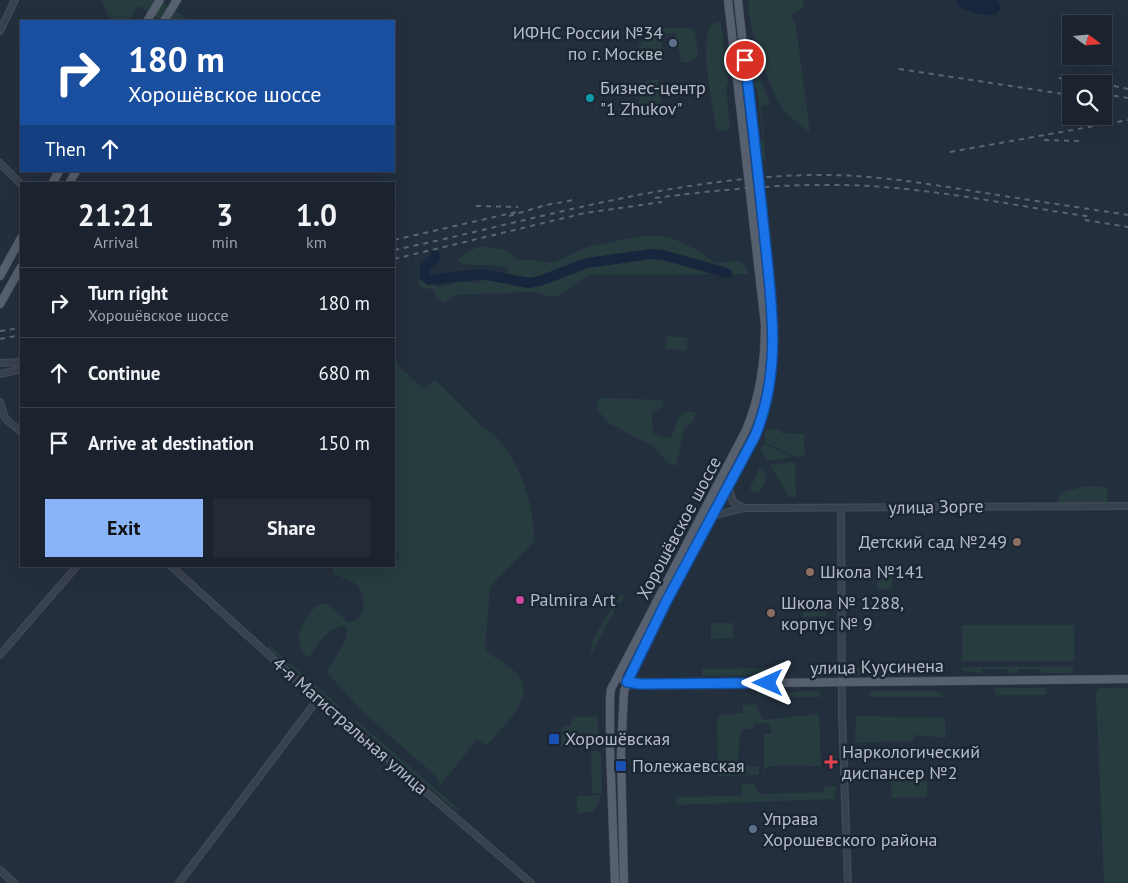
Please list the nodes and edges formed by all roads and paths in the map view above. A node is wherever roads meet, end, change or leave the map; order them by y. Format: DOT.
graph roads {
  1 [pos="15,0"];
  2 [pos="160,0"];
  3 [pos="177,0"];
  4 [pos="728,0"];
  5 [pos="739,2"];
  6 [pos="148,20"];
  7 [pos="165,20"];
  8 [pos="0,31"];
  9 [pos="0,162"];
  10 [pos="20,183"];
  11 [pos="20,240"];
  12 [pos="20,269"];
  13 [pos="1,273"];
  14 [pos="16,276"];
  15 [pos="0,304"];
  16 [pos="0,309"];
  17 [pos="0,362"];
  18 [pos="20,362"];
  19 [pos="20,369"];
  20 [pos="0,374"];
  21 [pos="0,402"];
  22 [pos="20,431"];
  23 [pos="728,486"];
  24 [pos="1128,506"];
  25 [pos="744,508"];
  26 [pos="841,508"];
  27 [pos="712,516"];
  28 [pos="76,567"];
  29 [pos="171,567"];
  30 [pos="0,655"];
  31 [pos="624,664"];
  32 [pos="1128,679"];
  33 [pos="627,682"];
  34 [pos="842,682"];
  35 [pos="612,687"];
  36 [pos="318,699"];
  37 [pos="0,870"];
  38 [pos="14,883"];
  39 [pos="179,883"];
  40 [pos="531,883"];
  41 [pos="615,883"];
  42 [pos="624,883"];
  43 [pos="848,883"];
  1 -- 8 [label="street"];
  2 -- 6 [label="main road"];
  3 -- 7 [label="main road"];
  4 -- 31 [label="main road, Хорошёвское шоссе"];
  5 -- 23 [label="main road, Хорошёвское шоссе"];
  9 -- 10 [label="street"];
  11 -- 13 [label="main road"];
  12 -- 14 [label="main road"];
  14 -- 15 [label="main road"];
  14 -- 16 [label="main road"];
  17 -- 18 [label="street"];
  19 -- 20 [label="street"];
  21 -- 22 [label="street"];
  23 -- 25 [label="street"];
  23 -- 27 [label="main road, Хорошёвское шоссе"];
  24 -- 26 [label="street, улица Зорге"];
  25 -- 26 [label="street, улица Зорге"];
  25 -- 27 [label="street, улица Зорге"];
  26 -- 34 [label="street"];
  27 -- 33 [label="main road, Хорошёвское шоссе"];
  28 -- 30 [label="street"];
  29 -- 36 [label="street, 4-я Магистральная улица"];
  31 -- 33 [label="main road"];
  31 -- 35 [label="main road, Хорошёвское шоссе"];
  32 -- 34 [label="main road, улица Куусинена"];
  33 -- 34 [label="main road, улица Куусинена"];
  33 -- 35 [label="main road"];
  33 -- 42 [label="main road, Хорошёвское шоссе"];
  34 -- 43 [label="street"];
  35 -- 41 [label="main road, Хорошёвское шоссе"];
  36 -- 39 [label="street"];
  36 -- 40 [label="street, 4-я Магистральная улица"];
  37 -- 38 [label="street"];
}
